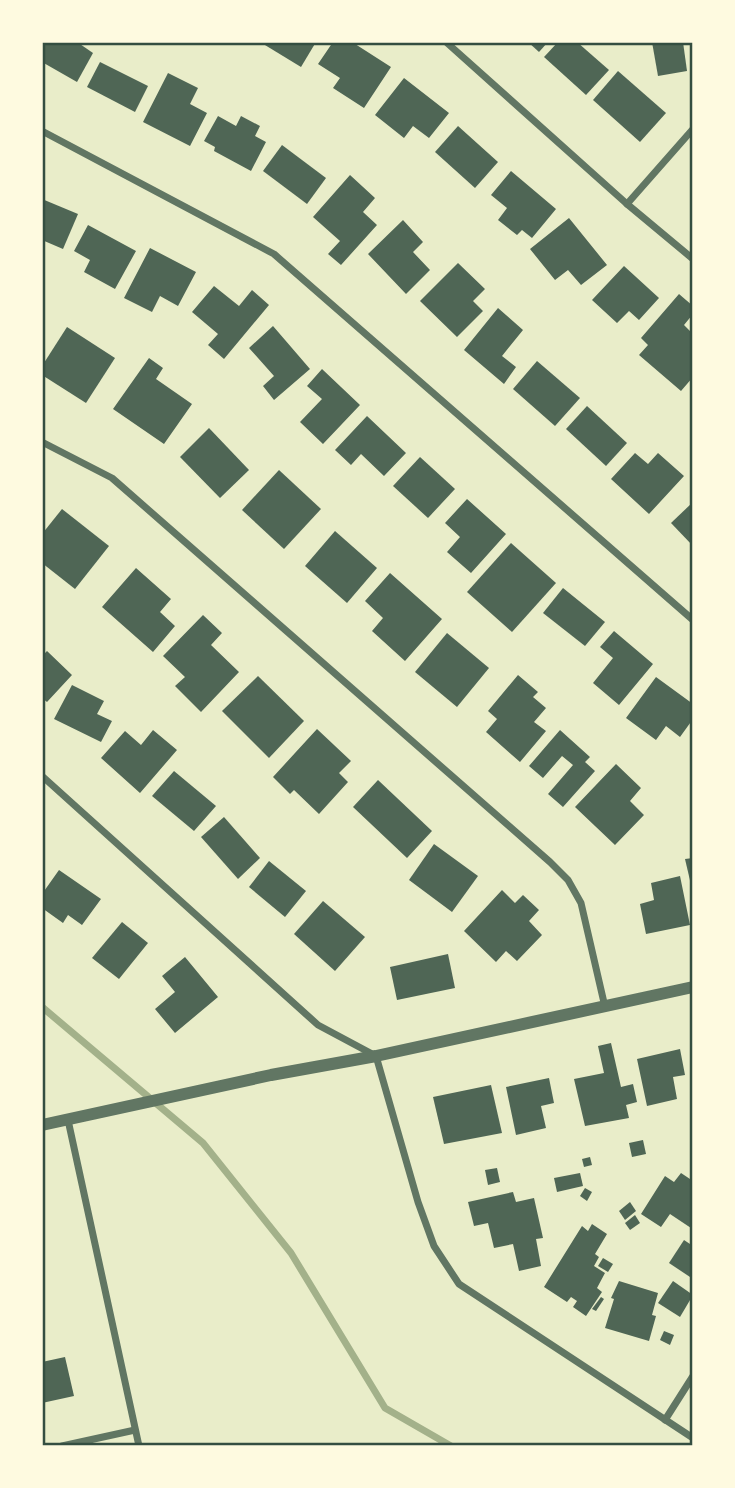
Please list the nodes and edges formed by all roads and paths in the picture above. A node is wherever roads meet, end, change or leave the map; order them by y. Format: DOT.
graph roads {
  1 [pos="446,42"];
  2 [pos="693,129"];
  3 [pos="42,131"];
  4 [pos="627,204"];
  5 [pos="693,259"];
  6 [pos="42,442"];
  7 [pos="693,620"];
  8 [pos="42,776"];
  9 [pos="693,987"];
  10 [pos="605,1007"];
  11 [pos="376,1056"];
  12 [pos="68,1120"];
  13 [pos="42,1125"];
  14 [pos="693,1376"];
  15 [pos="665,1420"];
  16 [pos="135,1430"];
  17 [pos="693,1438"];
  18 [pos="62,1446"];
  19 [pos="139,1446"];
  1 -- 4 [label="street"];
  2 -- 4 [label="street"];
  3 -- 7 [label="street"];
  4 -- 5 [label="street"];
  6 -- 10 [label="street"];
  8 -- 11 [label="street"];
  9 -- 10 [label="street"];
  10 -- 11 [label="street"];
  11 -- 12 [label="street"];
  11 -- 15 [label="street"];
  12 -- 13 [label="street"];
  12 -- 16 [label="street"];
  14 -- 15 [label="street"];
  15 -- 17 [label="street"];
  16 -- 18 [label="street"];
  16 -- 19 [label="street"];
}
